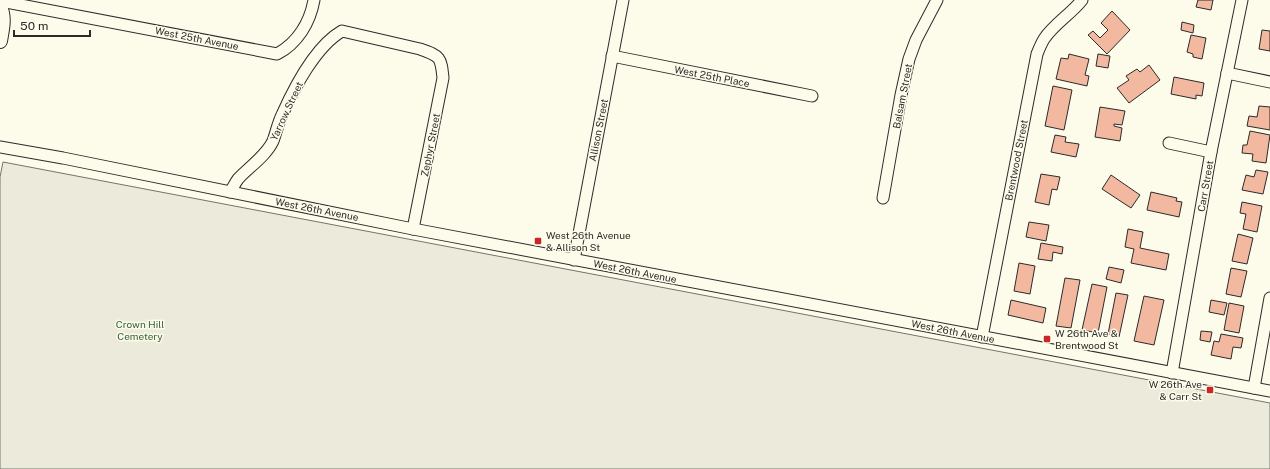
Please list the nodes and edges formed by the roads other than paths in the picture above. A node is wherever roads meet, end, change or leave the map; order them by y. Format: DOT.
graph roads {
  1 [pos="314,0"];
  2 [pos="623,0"];
  3 [pos="936,0"];
  4 [pos="1082,0"];
  5 [pos="1242,0"];
  6 [pos="0,1"];
  7 [pos="0,7"];
  8 [pos="0,41"];
  9 [pos="612,56"];
  10 [pos="441,61"];
  11 [pos="1227,73"];
  12 [pos="1270,82"];
  13 [pos="812,96"];
  14 [pos="1169,144"];
  15 [pos="0,147"];
  16 [pos="1211,152"];
  17 [pos="230,192"];
  18 [pos="883,198"];
  19 [pos="413,229"];
  20 [pos="574,260"];
  21 [pos="1270,298"];
  22 [pos="982,337"];
  23 [pos="1172,373"];
  24 [pos="1254,388"];
  25 [pos="1270,391"];
  1 -- 6 [label="street, West 25th Avenue"];
  2 -- 9 [label="street, Allison Street"];
  3 -- 18 [label="street, Balsam Street"];
  4 -- 22 [label="street, Brentwood Street"];
  5 -- 11 [label="street, Carr Street"];
  7 -- 8 [label="main road"];
  9 -- 13 [label="street, West 25th Place"];
  9 -- 20 [label="street, Allison Street"];
  10 -- 17 [label="street, Yarrow Street"];
  10 -- 19 [label="street, Zephyr Street"];
  11 -- 12 [label="street"];
  11 -- 16 [label="street, Carr Street"];
  14 -- 16 [label="street"];
  15 -- 17 [label="street, West 26th Avenue"];
  16 -- 23 [label="street, Carr Street"];
  17 -- 19 [label="street, West 26th Avenue"];
  19 -- 20 [label="street, West 26th Avenue"];
  20 -- 22 [label="street, West 26th Avenue"];
  21 -- 24 [label="street"];
  22 -- 23 [label="street, West 26th Avenue"];
  23 -- 24 [label="street, West 26th Avenue"];
  24 -- 25 [label="street, West 26th Avenue"];
}
